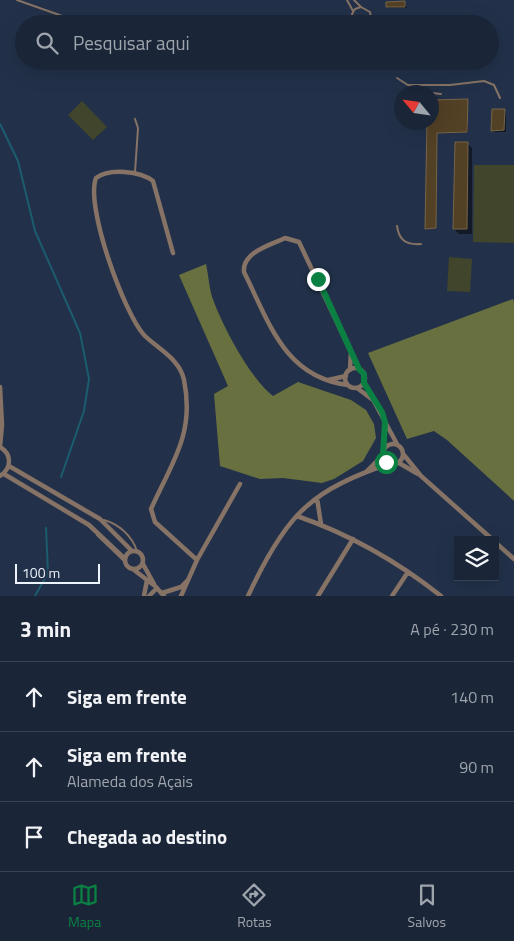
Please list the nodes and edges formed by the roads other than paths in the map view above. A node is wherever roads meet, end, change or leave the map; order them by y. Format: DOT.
graph roads {
  1 [pos="17,0"];
  2 [pos="347,0"];
  3 [pos="354,0"];
  4 [pos="362,7"];
  5 [pos="353,12"];
  6 [pos="60,15"];
  7 [pos="353,15"];
  8 [pos="370,15"];
  9 [pos="398,78"];
  10 [pos="408,85"];
  11 [pos="439,85"];
  12 [pos="500,98"];
  13 [pos="135,119"];
  14 [pos="135,175"];
  15 [pos="397,226"];
  16 [pos="421,244"];
  17 [pos="173,253"];
  18 [pos="351,350"];
  19 [pos="359,369"];
  20 [pos="350,370"];
  21 [pos="346,376"];
  22 [pos="327,380"];
  23 [pos="364,383"];
  24 [pos="348,385"];
  25 [pos="0,387"];
  26 [pos="357,388"];
  27 [pos="374,400"];
  28 [pos="385,422"];
  29 [pos="397,444"];
  30 [pos="0,447"];
  31 [pos="384,448"];
  32 [pos="383,455"];
  33 [pos="404,455"];
  34 [pos="398,463"];
  35 [pos="389,464"];
  36 [pos="9,466"];
  37 [pos="364,473"];
  38 [pos="2,475"];
  39 [pos="421,476"];
  40 [pos="240,484"];
  41 [pos="317,498"];
  42 [pos="297,516"];
  43 [pos="100,519"];
  44 [pos="321,524"];
  45 [pos="94,529"];
  46 [pos="488,536"];
  47 [pos="352,539"];
  48 [pos="499,546"];
  49 [pos="135,551"];
  50 [pos="514,559"];
  51 [pos="125,560"];
  52 [pos="197,560"];
  53 [pos="143,564"];
  54 [pos="134,570"];
  55 [pos="408,572"];
  56 [pos="190,578"];
  57 [pos="146,580"];
  58 [pos="156,587"];
  59 [pos="163,595"];
  60 [pos="144,596"];
  61 [pos="149,596"];
  62 [pos="182,596"];
  63 [pos="248,596"];
  64 [pos="318,596"];
  65 [pos="392,596"];
  66 [pos="441,596"];
  1 -- 6 [label="lane"];
  2 -- 5 [label="lane"];
  3 -- 4 [label="lane"];
  4 -- 5 [label="lane"];
  4 -- 8 [label="lane"];
  5 -- 7 [label="lane"];
  9 -- 10 [label="lane"];
  11 -- 12 [label="lane"];
  13 -- 14 [label="lane"];
  14 -- 17 [label="street"];
  14 -- 52 [label="street"];
  15 -- 16 [label="lane"];
  18 -- 19 [label="street"];
  18 -- 20 [label="street"];
  18 -- 22 [label="street"];
  19 -- 20 [label="street"];
  19 -- 23 [label="street"];
  20 -- 21 [label="street"];
  21 -- 22 [label="street"];
  21 -- 24 [label="street"];
  22 -- 24 [label="street"];
  23 -- 26 [label="street"];
  23 -- 27 [label="street"];
  24 -- 26 [label="street"];
  25 -- 30 [label="street"];
  26 -- 27 [label="street"];
  27 -- 28 [label="street"];
  28 -- 29 [label="street"];
  28 -- 31 [label="street"];
  29 -- 31 [label="street"];
  29 -- 33 [label="street"];
  30 -- 36 [label="street"];
  31 -- 32 [label="street"];
  32 -- 35 [label="street"];
  32 -- 37 [label="street"];
  33 -- 34 [label="street"];
  33 -- 39 [label="street"];
  34 -- 35 [label="street"];
  34 -- 39 [label="street"];
  35 -- 37 [label="street"];
  36 -- 38 [label="street"];
  36 -- 43 [label="street"];
  37 -- 41 [label="street"];
  38 -- 45 [label="street"];
  39 -- 46 [label="street"];
  40 -- 52 [label="street"];
  41 -- 42 [label="street"];
  41 -- 44 [label="street"];
  42 -- 44 [label="street"];
  42 -- 63 [label="street"];
  43 -- 45 [label="street"];
  43 -- 49 [label="street"];
  44 -- 47 [label="street"];
  45 -- 51 [label="street"];
  47 -- 55 [label="street"];
  47 -- 64 [label="street"];
  48 -- 50 [label="street"];
  49 -- 51 [label="street"];
  49 -- 53 [label="street"];
  51 -- 54 [label="street"];
  52 -- 56 [label="street"];
  53 -- 54 [label="street"];
  53 -- 58 [label="street"];
  54 -- 57 [label="street"];
  55 -- 65 [label="street"];
  55 -- 66 [label="street"];
  56 -- 59 [label="street"];
  56 -- 62 [label="street"];
  57 -- 58 [label="street"];
  57 -- 60 [label="street"];
  58 -- 59 [label="street"];
  58 -- 61 [label="street"];
}
